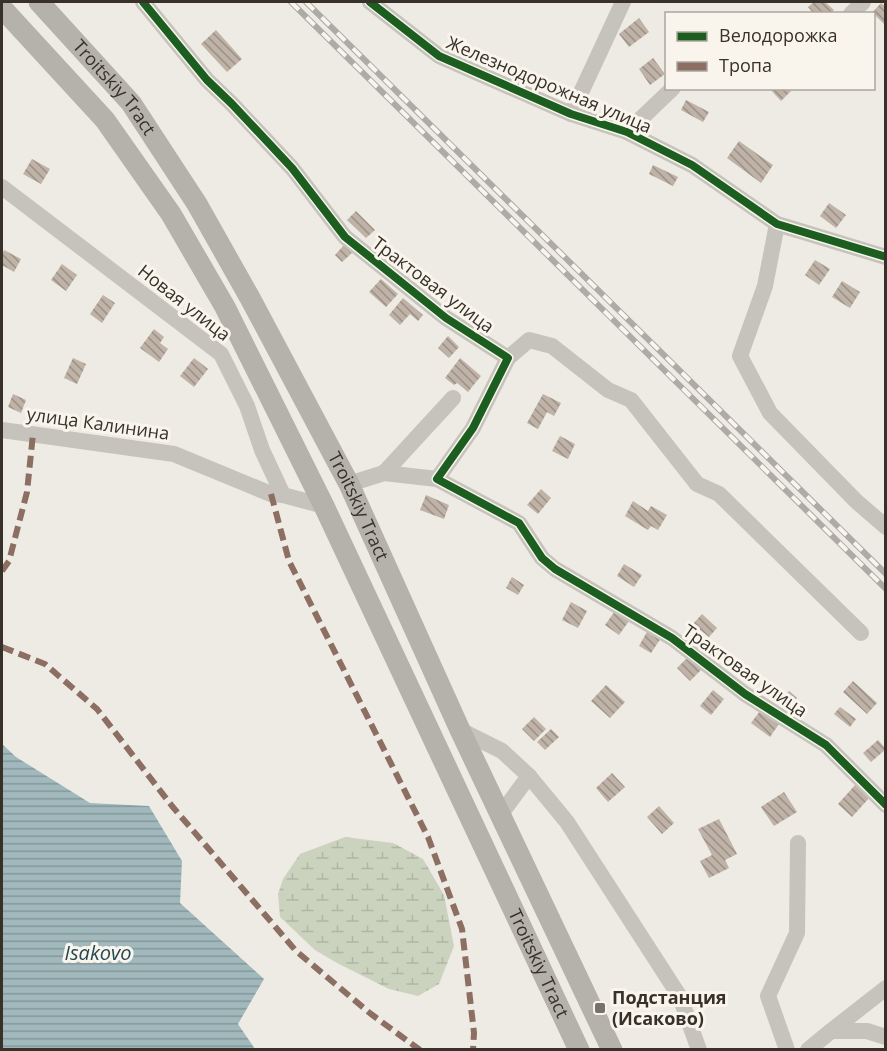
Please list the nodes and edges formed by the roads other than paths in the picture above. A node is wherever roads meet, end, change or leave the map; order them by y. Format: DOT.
graph roads {
  1 [pos="39,2"];
  2 [pos="143,2"];
  3 [pos="370,2"];
  4 [pos="624,2"];
  5 [pos="2,8"];
  6 [pos="671,90"];
  7 [pos="571,114"];
  8 [pos="627,132"];
  9 [pos="2,187"];
  10 [pos="777,224"];
  11 [pos="885,257"];
  12 [pos="508,358"];
  13 [pos="453,398"];
  14 [pos="2,430"];
  15 [pos="384,473"];
  16 [pos="436,479"];
  17 [pos="349,484"];
  18 [pos="283,495"];
  19 [pos="324,506"];
  20 [pos="885,526"];
  21 [pos="861,633"];
  22 [pos="460,730"];
  23 [pos="529,776"];
  24 [pos="885,805"];
  25 [pos="500,815"];
  26 [pos="798,843"];
  27 [pos="885,988"];
  28 [pos="831,1031"];
  29 [pos="885,1038"];
  30 [pos="579,1050"];
  31 [pos="612,1050"];
  32 [pos="699,1050"];
  33 [pos="787,1050"];
  34 [pos="808,1050"];
  1 -- 17 [label="main road, Troitskiy Tract"];
  2 -- 12 [label="street, Трактовая улица"];
  3 -- 7 [label="street, Железнодорожная улица"];
  4 -- 7 [label="street"];
  5 -- 19 [label="main road, Troitskiy Tract"];
  6 -- 8 [label="street, Железнодорожная улица"];
  7 -- 8 [label="street, Железнодорожная улица"];
  8 -- 10 [label="street, Железнодорожная улица"];
  9 -- 18 [label="street, Новая улица"];
  10 -- 11 [label="street, Железнодорожная улица"];
  10 -- 20 [label="street"];
  12 -- 16 [label="street"];
  12 -- 21 [label="street"];
  13 -- 15 [label="street"];
  14 -- 18 [label="street, улица Калинина"];
  15 -- 16 [label="street"];
  15 -- 17 [label="street"];
  16 -- 24 [label="street, Трактовая улица"];
  17 -- 22 [label="main road, Troitskiy Tract"];
  18 -- 19 [label="street, улица Калинина"];
  19 -- 30 [label="main road, Troitskiy Tract"];
  22 -- 23 [label="street"];
  22 -- 25 [label="main road, Troitskiy Tract"];
  23 -- 25 [label="street"];
  23 -- 32 [label="street"];
  25 -- 31 [label="main road, Troitskiy Tract"];
  26 -- 33 [label="street"];
  27 -- 28 [label="street"];
  28 -- 29 [label="street"];
  28 -- 34 [label="street"];
}
